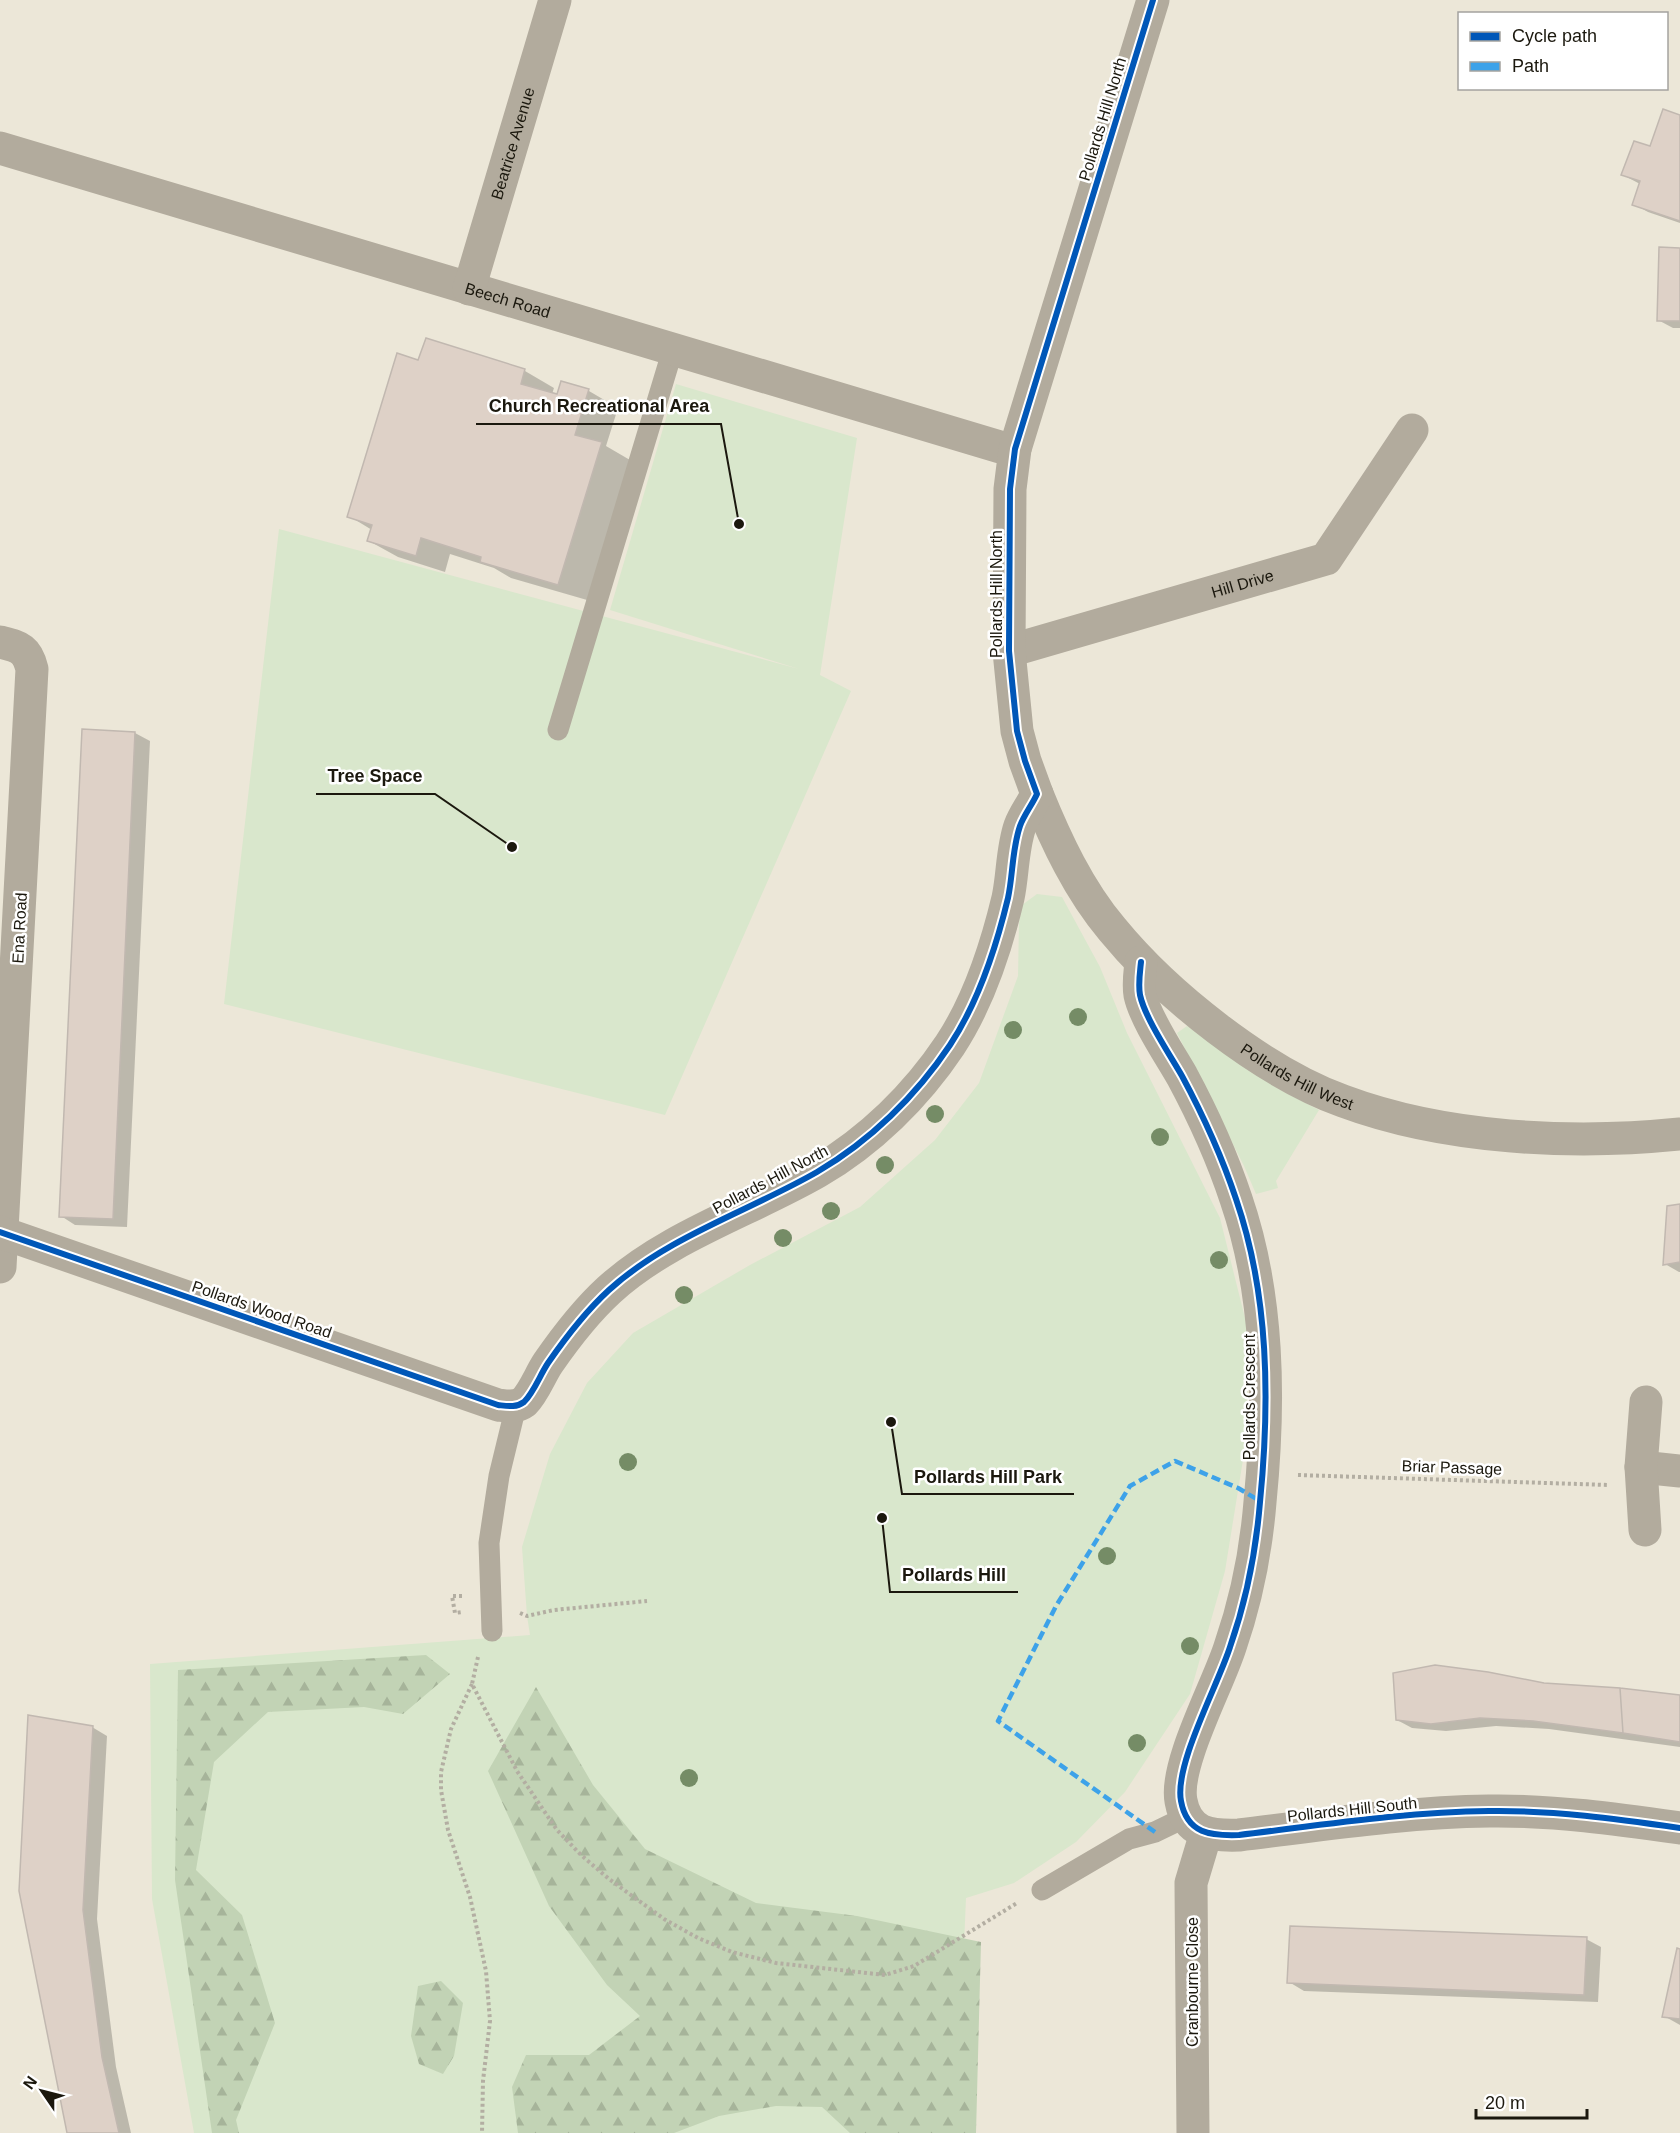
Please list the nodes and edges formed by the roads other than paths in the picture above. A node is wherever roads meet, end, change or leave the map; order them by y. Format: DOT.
graph roads {
  1 [pos="555,0"];
  2 [pos="1153,0"];
  3 [pos="0,148"];
  4 [pos="469,289"];
  5 [pos="673,349"];
  6 [pos="1412,430"];
  7 [pos="1016,449"];
  8 [pos="0,642"];
  9 [pos="1009,651"];
  10 [pos="558,730"];
  11 [pos="1037,794"];
  12 [pos="1141,962"];
  13 [pos="1680,1134"];
  14 [pos="1,1232"];
  15 [pos="0,1267"];
  16 [pos="1646,1402"];
  17 [pos="516,1406"];
  18 [pos="1680,1472"];
  19 [pos="1642,1477"];
  20 [pos="1645,1530"];
  21 [pos="492,1631"];
  22 [pos="1196,1825"];
  23 [pos="1680,1828"];
  24 [pos="1041,1890"];
  25 [pos="1193,2133"];
  1 -- 4 [label="street, Beatrice Avenue"];
  2 -- 7 [label="street, Pollards Hill North"];
  3 -- 4 [label="street, Beech Road"];
  4 -- 5 [label="street, Beech Road"];
  5 -- 7 [label="street, Beech Road"];
  5 -- 10 [label="lane"];
  6 -- 9 [label="street, Hill Drive"];
  7 -- 9 [label="street, Pollards Hill North"];
  8 -- 14 [label="street, Ena Road"];
  9 -- 11 [label="street, Pollards Hill North"];
  11 -- 12 [label="street, Pollards Hill West"];
  11 -- 17 [label="street, Pollards Hill North"];
  12 -- 13 [label="street, Pollards Hill West"];
  12 -- 22 [label="street, Pollards Crescent"];
  14 -- 15 [label="street, Ena Road"];
  14 -- 17 [label="street, Pollards Wood Road"];
  16 -- 19 [label="street"];
  17 -- 21 [label="lane, Pollards Hill North"];
  18 -- 19 [label="street"];
  19 -- 20 [label="street"];
  22 -- 23 [label="street, Pollards Hill South"];
  22 -- 24 [label="lane"];
  22 -- 25 [label="street, Cranbourne Close"];
}
